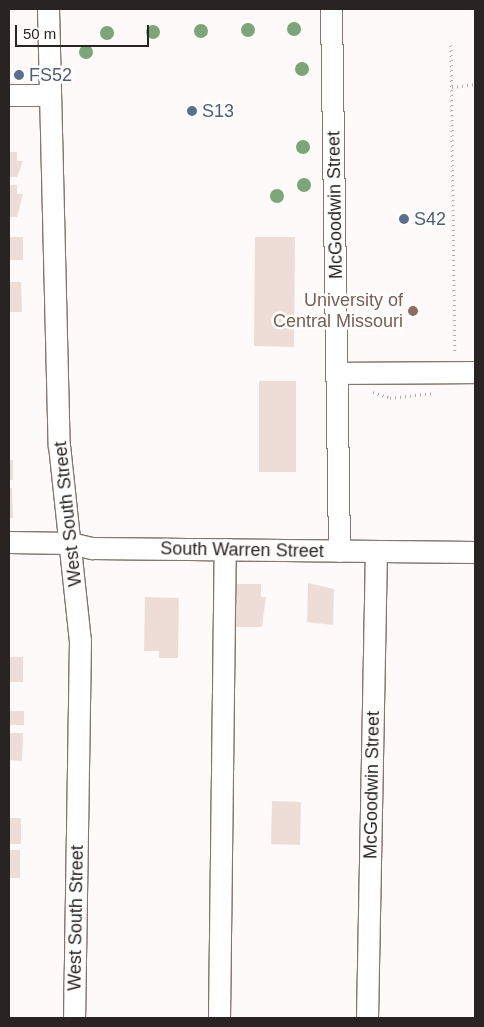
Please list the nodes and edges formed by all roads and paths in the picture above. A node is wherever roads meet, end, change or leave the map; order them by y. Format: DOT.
graph roads {
  1 [pos="48,9"];
  2 [pos="331,9"];
  3 [pos="451,45"];
  4 [pos="475,84"];
  5 [pos="452,87"];
  6 [pos="9,95"];
  7 [pos="50,95"];
  8 [pos="465,372"];
  9 [pos="337,373"];
  10 [pos="9,542"];
  11 [pos="70,543"];
  12 [pos="225,549"];
  13 [pos="339,551"];
  14 [pos="376,551"];
  15 [pos="475,552"];
  16 [pos="74,1018"];
  17 [pos="219,1018"];
  18 [pos="367,1018"];
  1 -- 7 [label="street, West South Street"];
  2 -- 9 [label="street, McGoodwin Street"];
  3 -- 5 [label="path"];
  4 -- 5 [label="path"];
  5 -- 8 [label="path"];
  6 -- 7 [label="street"];
  7 -- 11 [label="street, West South Street"];
  8 -- 9 [label="street"];
  9 -- 13 [label="street, McGoodwin Street"];
  10 -- 11 [label="street, South Warren Street"];
  11 -- 12 [label="street, South Warren Street"];
  11 -- 16 [label="street, West South Street"];
  12 -- 13 [label="street, South Warren Street"];
  12 -- 17 [label="street"];
  13 -- 14 [label="street, South Warren Street"];
  14 -- 15 [label="street, South Warren Street"];
  14 -- 18 [label="street, McGoodwin Street"];
}
